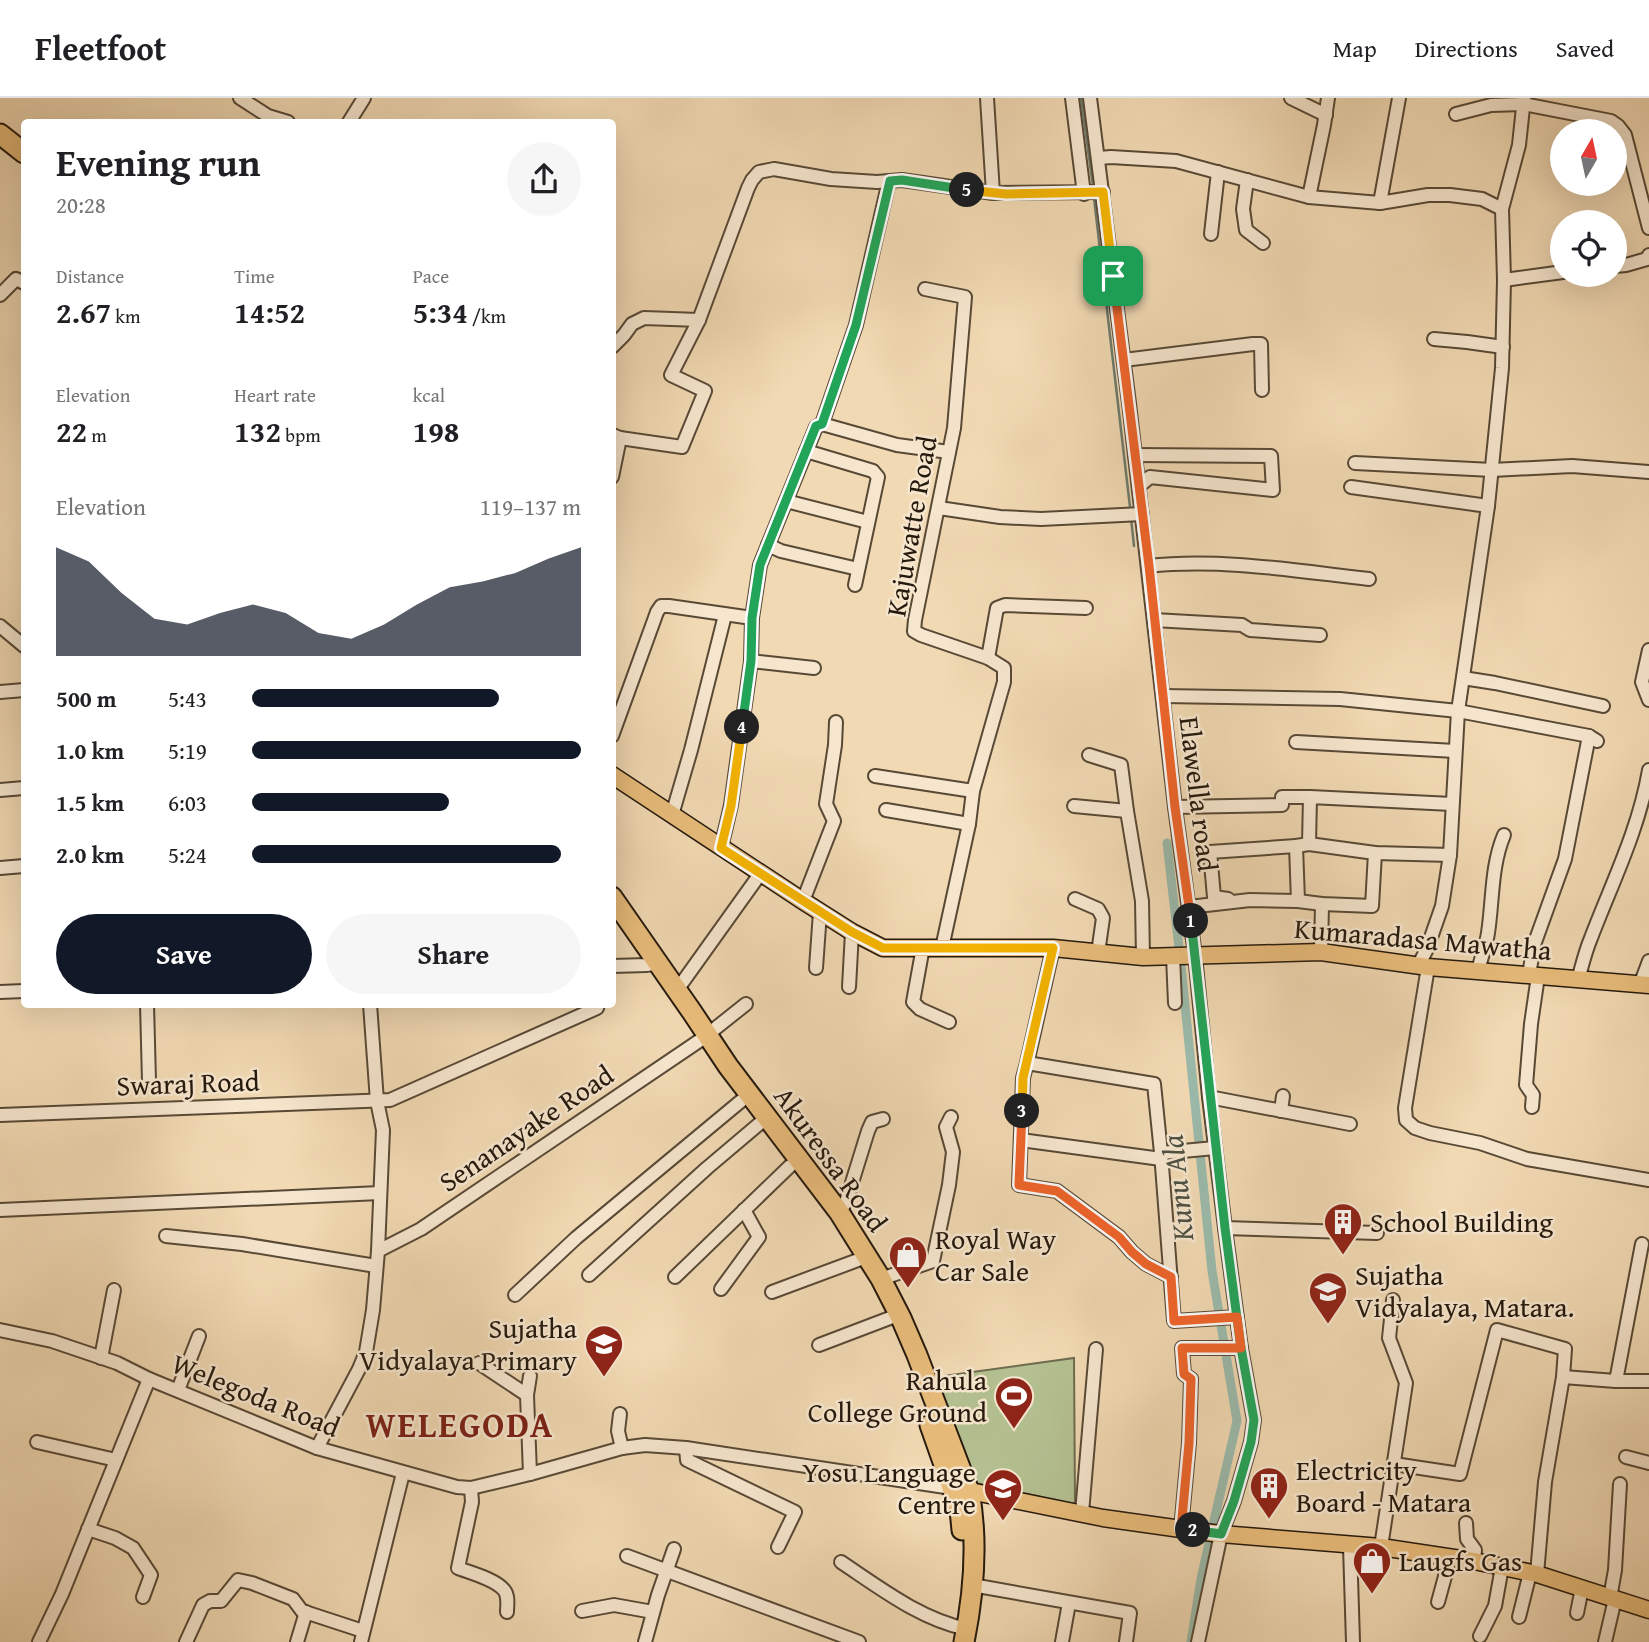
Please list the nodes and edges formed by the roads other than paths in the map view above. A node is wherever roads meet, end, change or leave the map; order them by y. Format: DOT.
graph roads {
  1 [pos="240,98"];
  2 [pos="363,98"];
  3 [pos="986,98"];
  4 [pos="1072,98"];
  5 [pos="1090,98"];
  6 [pos="1292,98"];
  7 [pos="1328,98"];
  8 [pos="1399,98"];
  9 [pos="1524,101"];
  10 [pos="1455,114"];
  11 [pos="1326,115"];
  12 [pos="278,119"];
  13 [pos="351,119"];
  14 [pos="0,121"];
  15 [pos="0,134"];
  16 [pos="21,138"];
  17 [pos="21,151"];
  18 [pos="1099,158"];
  19 [pos="1218,172"];
  20 [pos="1247,180"];
  21 [pos="890,181"];
  22 [pos="1103,192"];
  23 [pos="993,193"];
  24 [pos="1084,194"];
  25 [pos="1309,197"];
  26 [pos="1380,203"];
  27 [pos="1502,209"];
  28 [pos="1649,228"];
  29 [pos="1211,234"];
  30 [pos="1263,243"];
  31 [pos="1649,255"];
  32 [pos="1627,265"];
  33 [pos="1550,274"];
  34 [pos="1504,280"];
  35 [pos="21,282"];
  36 [pos="925,289"];
  37 [pos="0,295"];
  38 [pos="699,320"];
  39 [pos="1434,339"];
  40 [pos="616,342"];
  41 [pos="1503,348"];
  42 [pos="1124,360"];
  43 [pos="1262,390"];
  44 [pos="822,424"];
  45 [pos="616,436"];
  46 [pos="806,451"];
  47 [pos="949,452"];
  48 [pos="1135,456"];
  49 [pos="1355,463"];
  50 [pos="1492,470"];
  51 [pos="1649,472"];
  52 [pos="1139,486"];
  53 [pos="1351,487"];
  54 [pos="786,501"];
  55 [pos="1488,506"];
  56 [pos="939,508"];
  57 [pos="1142,514"];
  58 [pos="868,522"];
  59 [pos="768,545"];
  60 [pos="1149,566"];
  61 [pos="858,569"];
  62 [pos="1369,579"];
  63 [pos="855,585"];
  64 [pos="1086,608"];
  65 [pos="725,615"];
  66 [pos="752,618"];
  67 [pos="1154,620"];
  68 [pos="0,625"];
  69 [pos="1320,635"];
  70 [pos="21,643"];
  71 [pos="1649,650"];
  72 [pos="988,659"];
  73 [pos="751,661"];
  74 [pos="814,668"];
  75 [pos="1463,678"];
  76 [pos="21,690"];
  77 [pos="0,692"];
  78 [pos="1163,696"];
  79 [pos="1649,699"];
  80 [pos="1603,706"];
  81 [pos="1458,710"];
  82 [pos="836,722"];
  83 [pos="616,725"];
  84 [pos="1296,742"];
  85 [pos="1455,751"];
  86 [pos="1089,755"];
  87 [pos="1649,769"];
  88 [pos="875,776"];
  89 [pos="616,778"];
  90 [pos="21,788"];
  91 [pos="0,790"];
  92 [pos="973,791"];
  93 [pos="1310,797"];
  94 [pos="1452,804"];
  95 [pos="1074,806"];
  96 [pos="1175,807"];
  97 [pos="886,810"];
  98 [pos="1126,811"];
  99 [pos="672,815"];
  100 [pos="968,824"];
  101 [pos="1504,835"];
  102 [pos="1302,845"];
  103 [pos="721,848"];
  104 [pos="1375,853"];
  105 [pos="1450,855"];
  106 [pos="21,866"];
  107 [pos="0,867"];
  108 [pos="760,874"];
  109 [pos="1075,899"];
  110 [pos="803,901"];
  111 [pos="1298,901"];
  112 [pos="1229,903"];
  113 [pos="1322,904"];
  114 [pos="616,907"];
  115 [pos="1189,908"];
  116 [pos="820,912"];
  117 [pos="616,924"];
  118 [pos="852,932"];
  119 [pos="923,947"];
  120 [pos="942,947"];
  121 [pos="1053,948"];
  122 [pos="1321,951"];
  123 [pos="1098,953"];
  124 [pos="1195,955"];
  125 [pos="1173,956"];
  126 [pos="1143,957"];
  127 [pos="638,960"];
  128 [pos="1649,961"];
  129 [pos="1423,966"];
  130 [pos="816,968"];
  131 [pos="1478,971"];
  132 [pos="1534,976"];
  133 [pos="1578,980"];
  134 [pos="1645,985"];
  135 [pos="849,987"];
  136 [pos="677,990"];
  137 [pos="21,991"];
  138 [pos="0,992"];
  139 [pos="1175,1003"];
  140 [pos="746,1004"];
  141 [pos="147,1008"];
  142 [pos="370,1008"];
  143 [pos="597,1008"];
  144 [pos="949,1022"];
  145 [pos="703,1038"];
  146 [pos="1027,1063"];
  147 [pos="149,1082"];
  148 [pos="1283,1096"];
  149 [pos="1209,1097"];
  150 [pos="377,1101"];
  151 [pos="741,1101"];
  152 [pos="1532,1107"];
  153 [pos="1281,1111"];
  154 [pos="0,1115"];
  155 [pos="951,1117"];
  156 [pos="883,1119"];
  157 [pos="1350,1124"];
  158 [pos="769,1132"];
  159 [pos="1021,1140"];
  160 [pos="1215,1148"];
  161 [pos="1161,1156"];
  162 [pos="790,1166"];
  163 [pos="1649,1180"];
  164 [pos="380,1193"];
  165 [pos="0,1210"];
  166 [pos="744,1210"];
  167 [pos="839,1212"];
  168 [pos="1225,1228"];
  169 [pos="1377,1233"];
  170 [pos="166,1236"];
  171 [pos="1642,1244"];
  172 [pos="378,1251"];
  173 [pos="858,1260"];
  174 [pos="376,1266"];
  175 [pos="589,1275"];
  176 [pos="675,1277"];
  177 [pos="1171,1277"];
  178 [pos="881,1279"];
  179 [pos="721,1289"];
  180 [pos="114,1290"];
  181 [pos="772,1292"];
  182 [pos="515,1295"];
  183 [pos="1392,1300"];
  184 [pos="1237,1317"];
  185 [pos="890,1318"];
  186 [pos="0,1330"];
  187 [pos="199,1336"];
  188 [pos="819,1345"];
  189 [pos="1241,1348"];
  190 [pos="1096,1349"];
  191 [pos="101,1358"];
  192 [pos="479,1363"];
  193 [pos="530,1376"];
  194 [pos="1563,1377"];
  195 [pos="149,1379"];
  196 [pos="1616,1381"];
  197 [pos="1649,1381"];
  198 [pos="178,1390"];
  199 [pos="527,1395"];
  200 [pos="620,1414"];
  201 [pos="37,1441"];
  202 [pos="317,1448"];
  203 [pos="622,1448"];
  204 [pos="686,1448"];
  205 [pos="1626,1457"];
  206 [pos="116,1460"];
  207 [pos="1649,1463"];
  208 [pos="1394,1464"];
  209 [pos="403,1473"];
  210 [pos="530,1474"];
  211 [pos="1620,1484"];
  212 [pos="471,1488"];
  213 [pos="960,1490"];
  214 [pos="1082,1513"];
  215 [pos="1466,1523"];
  216 [pos="88,1529"];
  217 [pos="1181,1529"];
  218 [pos="1221,1534"];
  219 [pos="1350,1546"];
  220 [pos="778,1547"];
  221 [pos="1381,1547"];
  222 [pos="674,1549"];
  223 [pos="626,1556"];
  224 [pos="1450,1558"];
  225 [pos="1474,1561"];
  226 [pos="841,1562"];
  227 [pos="1503,1567"];
  228 [pos="666,1570"];
  229 [pos="1533,1573"];
  230 [pos="972,1585"];
  231 [pos="1582,1588"];
  232 [pos="143,1597"];
  233 [pos="1612,1599"];
  234 [pos="1438,1602"];
  235 [pos="1069,1603"];
  236 [pos="1649,1610"];
  237 [pos="582,1611"];
  238 [pos="306,1612"];
  239 [pos="507,1612"];
  240 [pos="653,1612"];
  241 [pos="1577,1613"];
  242 [pos="1519,1617"];
  243 [pos="961,1635"];
  244 [pos="362,1636"];
  245 [pos="1480,1636"];
  246 [pos="39,1642"];
  247 [pos="186,1642"];
  248 [pos="297,1642"];
  249 [pos="645,1642"];
  250 [pos="859,1642"];
  251 [pos="1062,1642"];
  252 [pos="1126,1642"];
  253 [pos="1198,1642"];
  254 [pos="1353,1642"];
  255 [pos="1605,1642"];
  1 -- 12 [label="street"];
  2 -- 13 [label="street"];
  3 -- 23 [label="street"];
  4 -- 24 [label="street"];
  5 -- 18 [label="street, Elawella road"];
  6 -- 11 [label="street"];
  7 -- 11 [label="street"];
  8 -- 26 [label="street"];
  9 -- 10 [label="street"];
  9 -- 27 [label="street"];
  9 -- 28 [label="street"];
  11 -- 25 [label="street"];
  14 -- 16 [label="highway"];
  15 -- 17 [label="highway"];
  18 -- 19 [label="street"];
  18 -- 22 [label="street, Elawella road"];
  19 -- 20 [label="street"];
  19 -- 29 [label="street"];
  20 -- 25 [label="street"];
  20 -- 30 [label="street"];
  21 -- 23 [label="street"];
  21 -- 38 [label="street"];
  21 -- 44 [label="street"];
  22 -- 24 [label="street"];
  22 -- 42 [label="street, Elawella road"];
  23 -- 24 [label="street"];
  25 -- 26 [label="street"];
  26 -- 27 [label="street"];
  27 -- 34 [label="street"];
  31 -- 32 [label="street"];
  33 -- 34 [label="street"];
  34 -- 41 [label="street"];
  35 -- 37 [label="street"];
  36 -- 47 [label="street, Kajuwatte Road"];
  38 -- 40 [label="street"];
  38 -- 45 [label="street"];
  39 -- 41 [label="street"];
  41 -- 50 [label="street"];
  42 -- 43 [label="street"];
  42 -- 48 [label="street, Elawella road"];
  44 -- 46 [label="street"];
  44 -- 47 [label="street"];
  46 -- 54 [label="street"];
  46 -- 58 [label="street"];
  47 -- 56 [label="street, Kajuwatte Road"];
  48 -- 52 [label="street, Elawella road"];
  48 -- 52 [label="street"];
  49 -- 50 [label="street"];
  50 -- 51 [label="street"];
  50 -- 55 [label="street"];
  52 -- 57 [label="street, Elawella road"];
  53 -- 55 [label="street"];
  54 -- 58 [label="street"];
  54 -- 59 [label="street"];
  55 -- 75 [label="street"];
  56 -- 57 [label="street"];
  56 -- 72 [label="street, Kajuwatte Road"];
  57 -- 60 [label="street, Elawella road"];
  58 -- 61 [label="street"];
  59 -- 61 [label="street"];
  59 -- 66 [label="street"];
  60 -- 62 [label="street"];
  60 -- 67 [label="street, Elawella road"];
  61 -- 63 [label="street"];
  64 -- 72 [label="street"];
  65 -- 66 [label="street"];
  65 -- 83 [label="street"];
  65 -- 99 [label="street"];
  66 -- 73 [label="street"];
  67 -- 69 [label="street"];
  67 -- 78 [label="street, Elawella road"];
  68 -- 70 [label="street"];
  71 -- 79 [label="street"];
  72 -- 92 [label="street"];
  73 -- 74 [label="street"];
  73 -- 103 [label="street"];
  75 -- 80 [label="street"];
  75 -- 81 [label="street"];
  76 -- 77 [label="street"];
  78 -- 81 [label="street"];
  78 -- 96 [label="street, Elawella road"];
  81 -- 85 [label="street"];
  81 -- 132 [label="street"];
  82 -- 110 [label="street"];
  84 -- 85 [label="street"];
  85 -- 94 [label="street"];
  86 -- 98 [label="street"];
  87 -- 133 [label="street"];
  88 -- 92 [label="street"];
  89 -- 99 [label="main road, Kumaradasa Mawatha"];
  90 -- 91 [label="street"];
  92 -- 100 [label="street"];
  93 -- 94 [label="street"];
  93 -- 96 [label="street"];
  93 -- 102 [label="street"];
  94 -- 105 [label="street"];
  95 -- 98 [label="street"];
  96 -- 115 [label="street, Elawella road"];
  97 -- 100 [label="street"];
  98 -- 126 [label="street"];
  99 -- 103 [label="main road, Kumaradasa Mawatha"];
  100 -- 120 [label="street"];
  101 -- 131 [label="street"];
  102 -- 104 [label="street"];
  102 -- 111 [label="street"];
  102 -- 112 [label="street"];
  103 -- 108 [label="main road, Kumaradasa Mawatha"];
  104 -- 105 [label="street"];
  104 -- 113 [label="street"];
  105 -- 129 [label="street"];
  106 -- 107 [label="street"];
  108 -- 110 [label="main road, Kumaradasa Mawatha"];
  108 -- 136 [label="street"];
  109 -- 123 [label="street"];
  110 -- 116 [label="main road, Kumaradasa Mawatha"];
  111 -- 112 [label="street"];
  111 -- 113 [label="street"];
  112 -- 115 [label="street"];
  113 -- 122 [label="street"];
  114 -- 127 [label="highway, Akuressa Road"];
  115 -- 124 [label="street, Elawella road"];
  116 -- 118 [label="main road, Kumaradasa Mawatha"];
  116 -- 130 [label="street"];
  117 -- 127 [label="highway, Akuressa Road"];
  118 -- 119 [label="main road, Kumaradasa Mawatha"];
  118 -- 135 [label="street"];
  119 -- 120 [label="main road, Kumaradasa Mawatha"];
  119 -- 144 [label="street"];
  120 -- 121 [label="main road, Kumaradasa Mawatha"];
  121 -- 123 [label="main road, Kumaradasa Mawatha"];
  121 -- 146 [label="street"];
  122 -- 124 [label="main road, Kumaradasa Mawatha"];
  122 -- 129 [label="main road, Kumaradasa Mawatha"];
  123 -- 126 [label="main road, Kumaradasa Mawatha"];
  124 -- 125 [label="main road, Kumaradasa Mawatha"];
  124 -- 149 [label="street, Elawella road"];
  125 -- 126 [label="main road, Kumaradasa Mawatha"];
  125 -- 139 [label="street"];
  127 -- 136 [label="highway, Akuressa Road"];
  127 -- 145 [label="highway, Akuressa Road"];
  128 -- 134 [label="street"];
  129 -- 131 [label="main road, Kumaradasa Mawatha"];
  129 -- 163 [label="street"];
  131 -- 132 [label="main road, Kumaradasa Mawatha"];
  132 -- 133 [label="main road, Kumaradasa Mawatha"];
  132 -- 152 [label="street"];
  133 -- 134 [label="main road, Kumaradasa Mawatha"];
  136 -- 145 [label="highway, Akuressa Road"];
  137 -- 138 [label="street"];
  140 -- 145 [label="street, Senanayake Road"];
  141 -- 147 [label="street"];
  142 -- 150 [label="street"];
  143 -- 150 [label="street, Swaraj Road"];
  145 -- 151 [label="highway, Akuressa Road"];
  145 -- 158 [label="highway, Akuressa Road"];
  145 -- 172 [label="street, Senanayake Road"];
  146 -- 159 [label="street"];
  146 -- 161 [label="street"];
  148 -- 153 [label="street"];
  149 -- 153 [label="street"];
  149 -- 160 [label="street, Elawella road"];
  150 -- 154 [label="street, Swaraj Road"];
  150 -- 164 [label="street"];
  151 -- 158 [label="highway, Akuressa Road"];
  151 -- 182 [label="street"];
  153 -- 157 [label="street"];
  155 -- 178 [label="street"];
  156 -- 167 [label="street"];
  158 -- 162 [label="highway, Akuressa Road"];
  158 -- 167 [label="highway, Akuressa Road"];
  158 -- 175 [label="street"];
  159 -- 161 [label="street"];
  159 -- 177 [label="street"];
  160 -- 161 [label="street"];
  160 -- 168 [label="street, Elawella road"];
  161 -- 177 [label="street"];
  162 -- 166 [label="street"];
  162 -- 173 [label="highway, Akuressa Road"];
  164 -- 165 [label="street"];
  164 -- 172 [label="street"];
  166 -- 176 [label="street"];
  166 -- 179 [label="street"];
  167 -- 178 [label="highway, Akuressa Road"];
  168 -- 169 [label="street"];
  168 -- 184 [label="street, Elawella road"];
  170 -- 174 [label="street"];
  171 -- 196 [label="street"];
  172 -- 174 [label="street"];
  173 -- 181 [label="street"];
  173 -- 185 [label="highway, Akuressa Road"];
  174 -- 202 [label="street"];
  177 -- 184 [label="street"];
  178 -- 213 [label="highway, Akuressa Road"];
  180 -- 191 [label="street"];
  183 -- 208 [label="street"];
  184 -- 189 [label="street, Elawella road"];
  185 -- 188 [label="street"];
  185 -- 213 [label="highway, Akuressa Road"];
  186 -- 191 [label="street, Welegoda Road"];
  187 -- 198 [label="street"];
  189 -- 217 [label="street"];
  189 -- 218 [label="street, Elawella road"];
  190 -- 214 [label="street"];
  191 -- 195 [label="street, Welegoda Road"];
  192 -- 199 [label="street"];
  193 -- 199 [label="street"];
  194 -- 196 [label="street"];
  194 -- 208 [label="street"];
  194 -- 229 [label="street"];
  195 -- 198 [label="street, Welegoda Road"];
  195 -- 206 [label="street"];
  196 -- 197 [label="street"];
  198 -- 202 [label="street, Welegoda Road"];
  199 -- 210 [label="street"];
  200 -- 203 [label="street"];
  201 -- 206 [label="street"];
  202 -- 209 [label="street, Welegoda Road"];
  203 -- 204 [label="street, Welegoda Road"];
  203 -- 210 [label="street, Welegoda Road"];
  204 -- 213 [label="street, Welegoda Road"];
  204 -- 220 [label="street"];
  205 -- 207 [label="street"];
  206 -- 216 [label="street"];
  208 -- 221 [label="street"];
  209 -- 212 [label="street, Welegoda Road"];
  209 -- 244 [label="street"];
  210 -- 212 [label="street, Welegoda Road"];
  211 -- 233 [label="street"];
  212 -- 239 [label="street"];
  213 -- 214 [label="main road"];
  213 -- 230 [label="highway, Akuressa Road"];
  213 -- 243 [label="highway, Akuressa Road"];
  214 -- 217 [label="main road"];
  215 -- 225 [label="street"];
  216 -- 232 [label="street"];
  216 -- 246 [label="street"];
  217 -- 218 [label="main road"];
  218 -- 219 [label="main road"];
  218 -- 253 [label="street, Elawella road"];
  219 -- 221 [label="main road"];
  219 -- 254 [label="street"];
  221 -- 224 [label="main road"];
  222 -- 228 [label="street"];
  223 -- 228 [label="street"];
  224 -- 225 [label="main road"];
  224 -- 234 [label="street"];
  225 -- 227 [label="main road"];
  226 -- 243 [label="street"];
  227 -- 229 [label="main road"];
  227 -- 245 [label="street"];
  228 -- 240 [label="street"];
  228 -- 250 [label="street"];
  229 -- 231 [label="main road"];
  229 -- 242 [label="street"];
  230 -- 235 [label="street"];
  230 -- 243 [label="highway, Akuressa Road"];
  231 -- 233 [label="main road"];
  231 -- 241 [label="street"];
  233 -- 236 [label="main road"];
  233 -- 255 [label="street"];
  235 -- 251 [label="street"];
  235 -- 252 [label="street"];
  237 -- 240 [label="street"];
  238 -- 244 [label="street"];
  238 -- 247 [label="street"];
  238 -- 248 [label="street"];
  240 -- 249 [label="street"];
}
